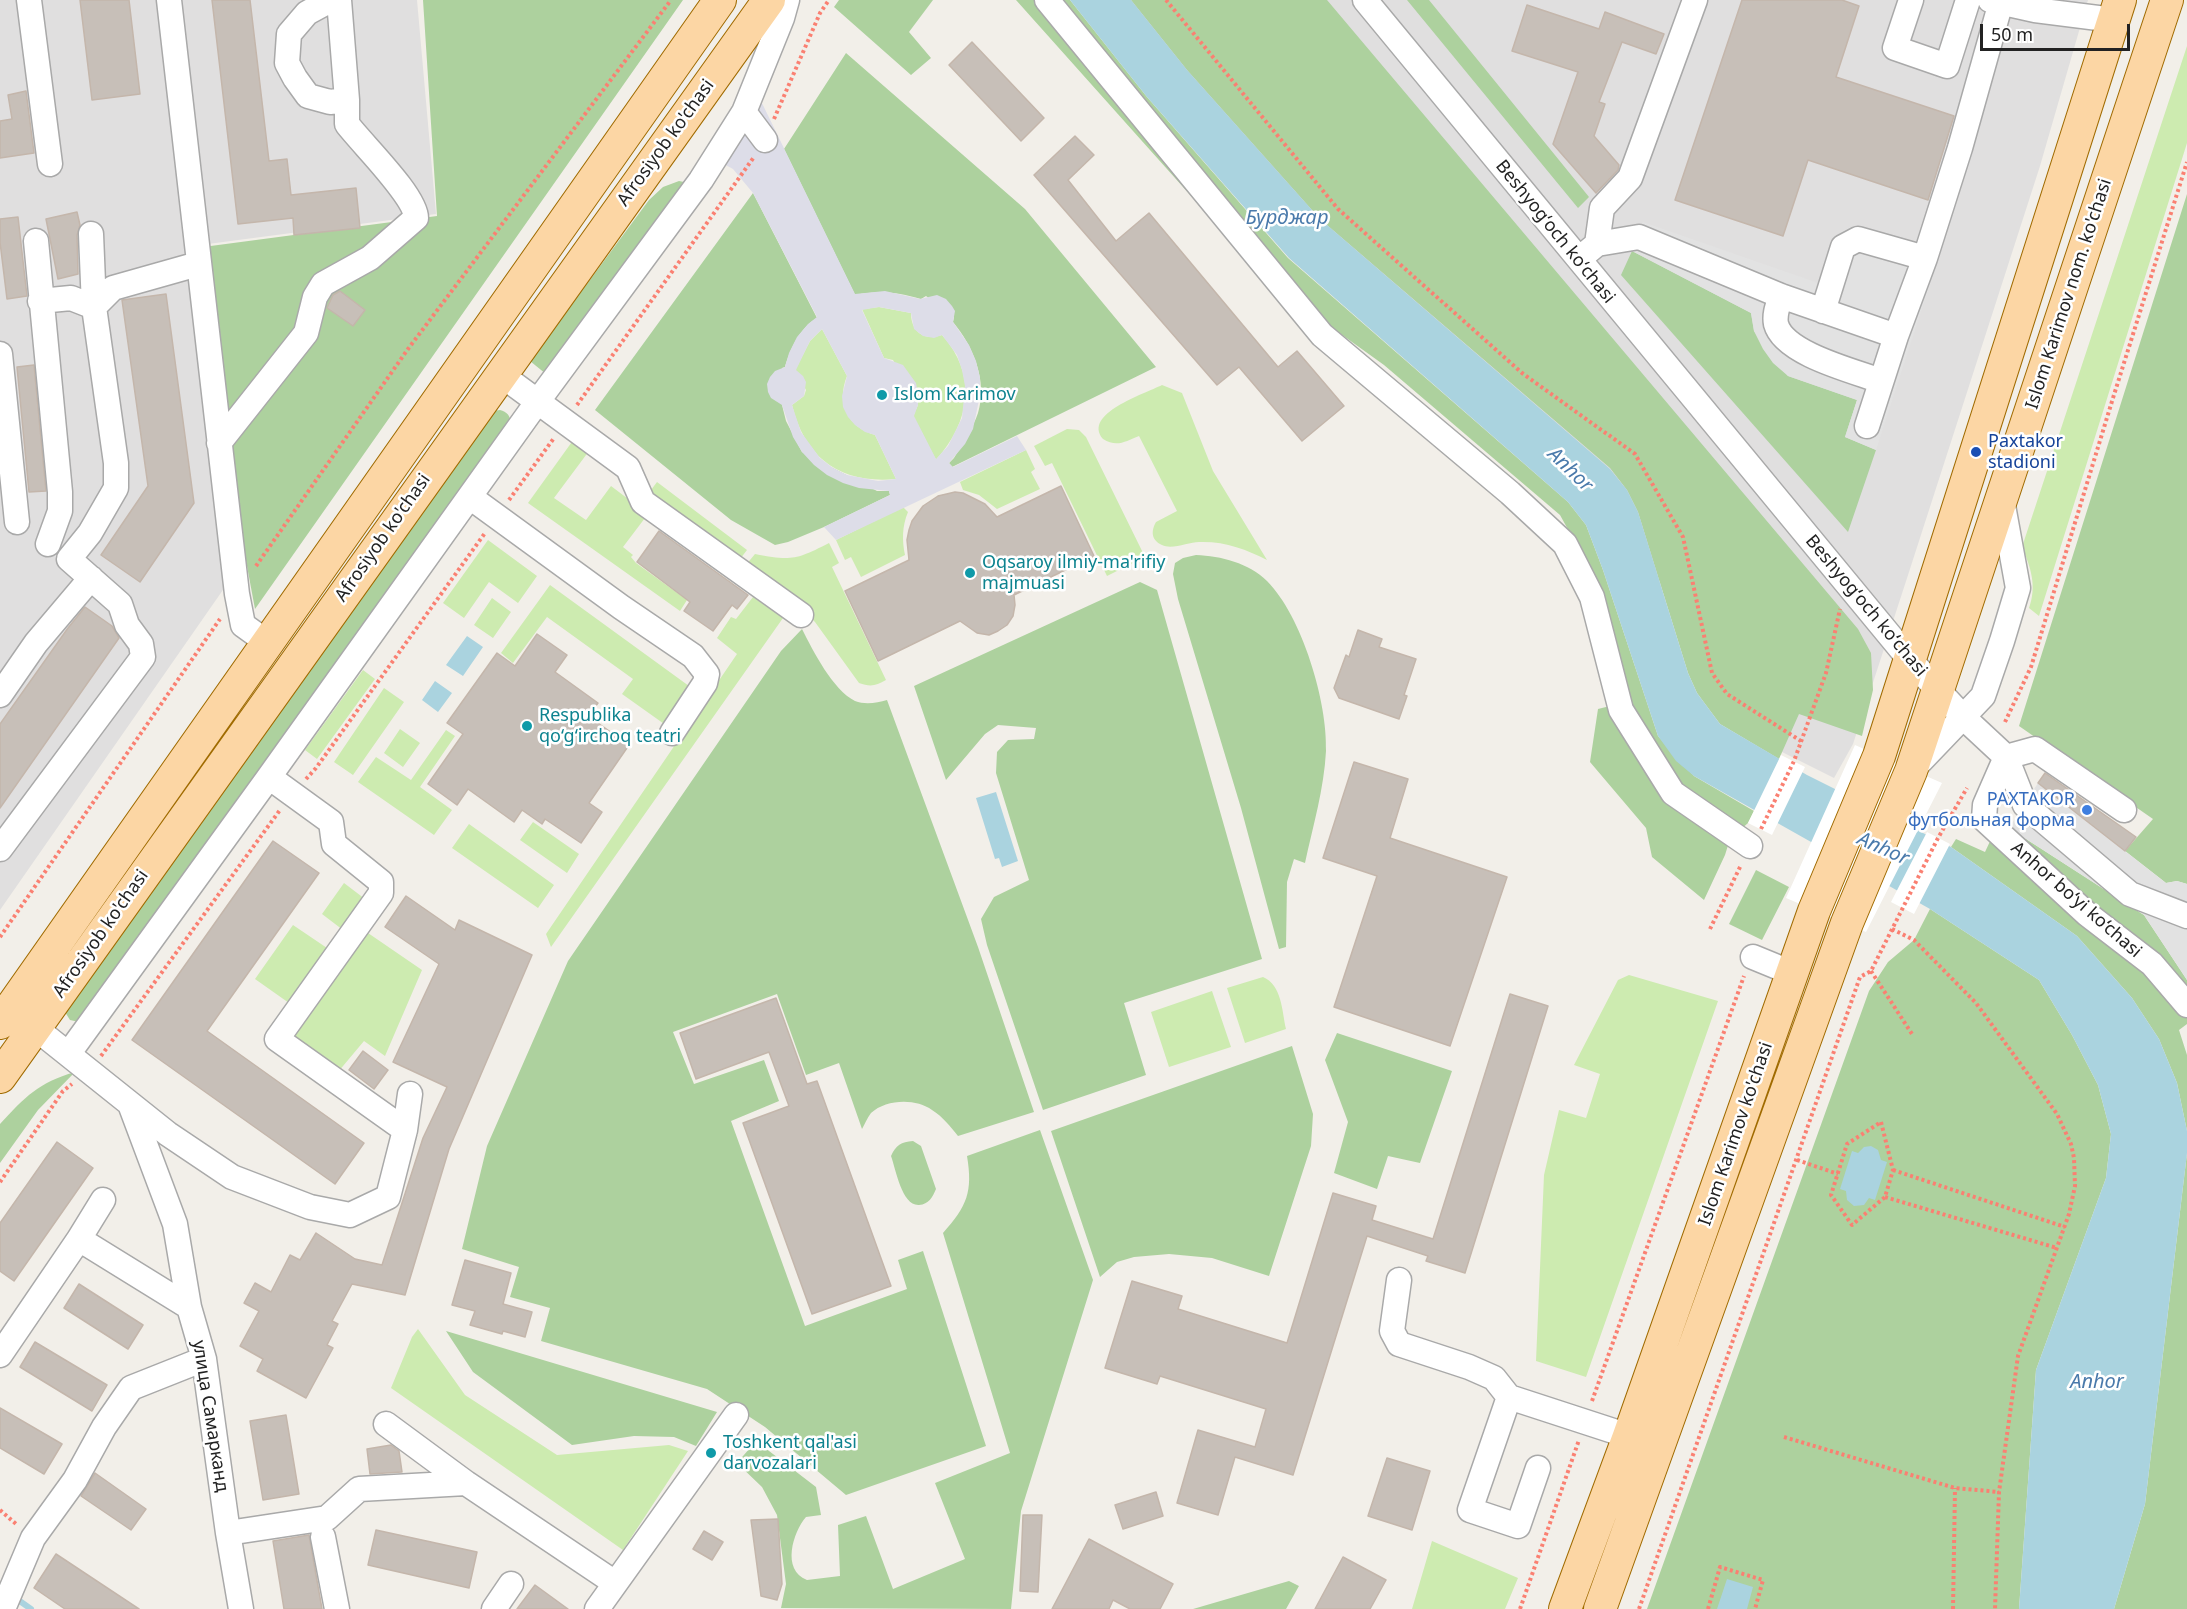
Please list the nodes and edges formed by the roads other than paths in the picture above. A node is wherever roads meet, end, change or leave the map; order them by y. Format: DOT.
graph roads {
  1 [pos="29,0"];
  2 [pos="169,0"];
  3 [pos="331,0"];
  4 [pos="339,0"];
  5 [pos="720,0"];
  6 [pos="769,0"];
  7 [pos="787,0"];
  8 [pos="1047,0"];
  9 [pos="1365,0"];
  10 [pos="1379,0"];
  11 [pos="1695,0"];
  12 [pos="1911,0"];
  13 [pos="1968,0"];
  14 [pos="2167,0"];
  15 [pos="1995,1"];
  16 [pos="2117,10"];
  17 [pos="347,100"];
  18 [pos="744,112"];
  19 [pos="765,140"];
  20 [pos="50,164"];
  21 [pos="2065,175"];
  22 [pos="2104,188"];
  23 [pos="91,234"];
  24 [pos="36,240"];
  25 [pos="1587,253"];
  26 [pos="1925,258"];
  27 [pos="198,264"];
  28 [pos="1781,296"];
  29 [pos="40,301"];
  30 [pos="94,307"];
  31 [pos="1823,311"];
  32 [pos="1896,336"];
  33 [pos="0,354"];
  34 [pos="500,374"];
  35 [pos="1881,381"];
  36 [pos="537,401"];
  37 [pos="1867,426"];
  38 [pos="219,443"];
  39 [pos="470,496"];
  40 [pos="2002,498"];
  41 [pos="8,523"];
  42 [pos="48,544"];
  43 [pos="69,559"];
  44 [pos="92,578"];
  45 [pos="801,615"];
  46 [pos="268,643"];
  47 [pos="1912,652"];
  48 [pos="1938,691"];
  49 [pos="0,695"];
  50 [pos="1963,717"];
  51 [pos="672,733"];
  52 [pos="2006,757"];
  53 [pos="1911,771"];
  54 [pos="269,777"];
  55 [pos="2124,810"];
  56 [pos="1755,837"];
  57 [pos="0,849"];
  58 [pos="2179,913"];
  59 [pos="2187,935"];
  60 [pos="1753,957"];
  61 [pos="1792,973"];
  62 [pos="2187,1005"];
  63 [pos="0,1023"];
  64 [pos="34,1027"];
  65 [pos="69,1053"];
  66 [pos="0,1077"];
  67 [pos="410,1094"];
  68 [pos="130,1104"];
  69 [pos="405,1130"];
  70 [pos="103,1200"];
  71 [pos="80,1239"];
  72 [pos="1399,1280"];
  73 [pos="189,1307"];
  74 [pos="0,1355"];
  75 [pos="204,1359"];
  76 [pos="1509,1397"];
  77 [pos="736,1415"];
  78 [pos="386,1424"];
  79 [pos="1643,1441"];
  80 [pos="1538,1468"];
  81 [pos="466,1483"];
  82 [pos="228,1533"];
  83 [pos="323,1537"];
  84 [pos="615,1583"];
  85 [pos="511,1584"];
  86 [pos="3,1609"];
  87 [pos="241,1609"];
  88 [pos="337,1609"];
  89 [pos="494,1609"];
  90 [pos="597,1609"];
  91 [pos="1565,1609"];
  92 [pos="1600,1609"];
  1 -- 20 [label="street"];
  2 -- 27 [label="street"];
  3 -- 17 [label="street"];
  4 -- 17 [label="street"];
  5 -- 46 [label="main road, Afrosiyob ko'chasi"];
  6 -- 34 [label="main road, Afrosiyob ko'chasi"];
  7 -- 18 [label="street"];
  8 -- 56 [label="street"];
  9 -- 25 [label="street, Beshyogʻoch koʻchasi"];
  10 -- 25 [label="street, Beshyogʻoch koʻchasi"];
  11 -- 25 [label="street"];
  12 -- 13 [label="street"];
  14 -- 22 [label="main road, Islom Karimov nom. ko'chasi"];
  15 -- 16 [label="street"];
  15 -- 26 [label="street"];
  16 -- 21 [label="main road"];
  17 -- 38 [label="street"];
  18 -- 19 [label="street"];
  18 -- 36 [label="street"];
  21 -- 22 [label="main road"];
  21 -- 47 [label="main road"];
  22 -- 40 [label="main road, Islom Karimov nom. ko'chasi"];
  23 -- 30 [label="street"];
  24 -- 29 [label="street"];
  25 -- 28 [label="street"];
  25 -- 47 [label="street, Beshyogʻoch koʻchasi"];
  26 -- 31 [label="street"];
  26 -- 32 [label="street"];
  27 -- 30 [label="street"];
  27 -- 38 [label="street"];
  28 -- 31 [label="street"];
  28 -- 35 [label="street"];
  29 -- 30 [label="street"];
  29 -- 42 [label="street"];
  30 -- 43 [label="street"];
  31 -- 32 [label="street"];
  32 -- 35 [label="street"];
  33 -- 41 [label="street"];
  34 -- 36 [label="street"];
  34 -- 64 [label="main road, Afrosiyob ko'chasi"];
  35 -- 37 [label="street"];
  36 -- 39 [label="street"];
  36 -- 45 [label="street"];
  38 -- 46 [label="street"];
  39 -- 51 [label="street"];
  39 -- 54 [label="street"];
  40 -- 48 [label="main road, Islom Karimov nom. ko'chasi"];
  40 -- 50 [label="street"];
  41 -- 42 [label="street"];
  42 -- 43 [label="street"];
  43 -- 44 [label="street"];
  44 -- 49 [label="street"];
  44 -- 57 [label="street"];
  46 -- 63 [label="main road, Afrosiyob ko'chasi"];
  47 -- 48 [label="street, Beshyogʻoch koʻchasi"];
  47 -- 61 [label="main road, Islom Karimov ko'chasi"];
  48 -- 50 [label="street, Beshyogʻoch koʻchasi"];
  48 -- 53 [label="main road, Islom Karimov ko'chasi"];
  50 -- 52 [label="street, Beshyogʻoch koʻchasi"];
  50 -- 53 [label="street"];
  52 -- 55 [label="street"];
  52 -- 58 [label="street"];
  52 -- 62 [label="street, Anhor bo‘yi ko‘chasi"];
  53 -- 79 [label="main road, Islom Karimov ko'chasi"];
  54 -- 65 [label="street"];
  54 -- 69 [label="street"];
  58 -- 59 [label="street"];
  60 -- 61 [label="street"];
  61 -- 79 [label="main road, Islom Karimov ko'chasi"];
  64 -- 65 [label="street"];
  64 -- 66 [label="main road, Afrosiyob ko'chasi"];
  65 -- 68 [label="street"];
  67 -- 69 [label="street"];
  68 -- 69 [label="street"];
  68 -- 73 [label="street, улица Самарканд"];
  70 -- 71 [label="street"];
  71 -- 73 [label="street"];
  71 -- 74 [label="street"];
  72 -- 76 [label="street"];
  73 -- 75 [label="street, улица Самарканд"];
  75 -- 82 [label="street, улица Самарканд"];
  75 -- 86 [label="street"];
  76 -- 79 [label="street"];
  76 -- 80 [label="street"];
  77 -- 84 [label="street"];
  78 -- 81 [label="street"];
  79 -- 91 [label="main road, Islom Karimov ko'chasi"];
  79 -- 92 [label="main road, Islom Karimov ko'chasi"];
  81 -- 82 [label="street"];
  81 -- 84 [label="street"];
  82 -- 87 [label="street, улица Самарканд"];
  83 -- 88 [label="street"];
  84 -- 90 [label="street"];
  85 -- 89 [label="street"];
}
